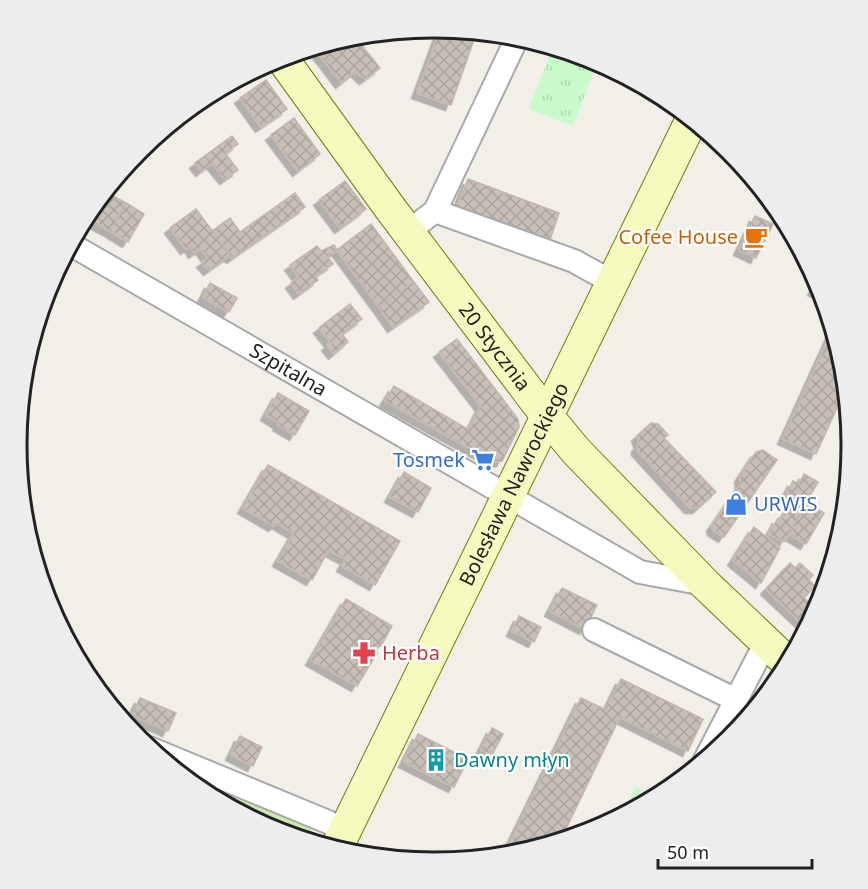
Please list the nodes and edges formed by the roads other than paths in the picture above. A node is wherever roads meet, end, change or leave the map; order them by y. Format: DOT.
graph roads {
  1 [pos="514,45"];
  2 [pos="287,65"];
  3 [pos="688,127"];
  4 [pos="435,211"];
  5 [pos="409,231"];
  6 [pos="78,248"];
  7 [pos="612,282"];
  8 [pos="547,416"];
  9 [pos="507,495"];
  10 [pos="705,584"];
  11 [pos="594,630"];
  12 [pos="777,653"];
  13 [pos="737,710"];
  14 [pos="725,729"];
  15 [pos="178,760"];
  16 [pos="340,840"];
  1 -- 4 [label="street"];
  2 -- 5 [label="street, 20 Stycznia"];
  3 -- 7 [label="street, Bolesława Nawrockiego"];
  4 -- 5 [label="street"];
  4 -- 7 [label="street"];
  5 -- 8 [label="street, 20 Stycznia"];
  6 -- 9 [label="street, Szpitalna"];
  7 -- 8 [label="street, Bolesława Nawrockiego"];
  8 -- 9 [label="street, Bolesława Nawrockiego"];
  8 -- 10 [label="street, 20 Stycznia"];
  9 -- 10 [label="street, Szpitalna"];
  9 -- 16 [label="street, Bolesława Nawrockiego"];
  10 -- 12 [label="street, 20 Stycznia"];
  11 -- 13 [label="street"];
  12 -- 13 [label="street"];
  13 -- 14 [label="street"];
  15 -- 16 [label="street"];
}
